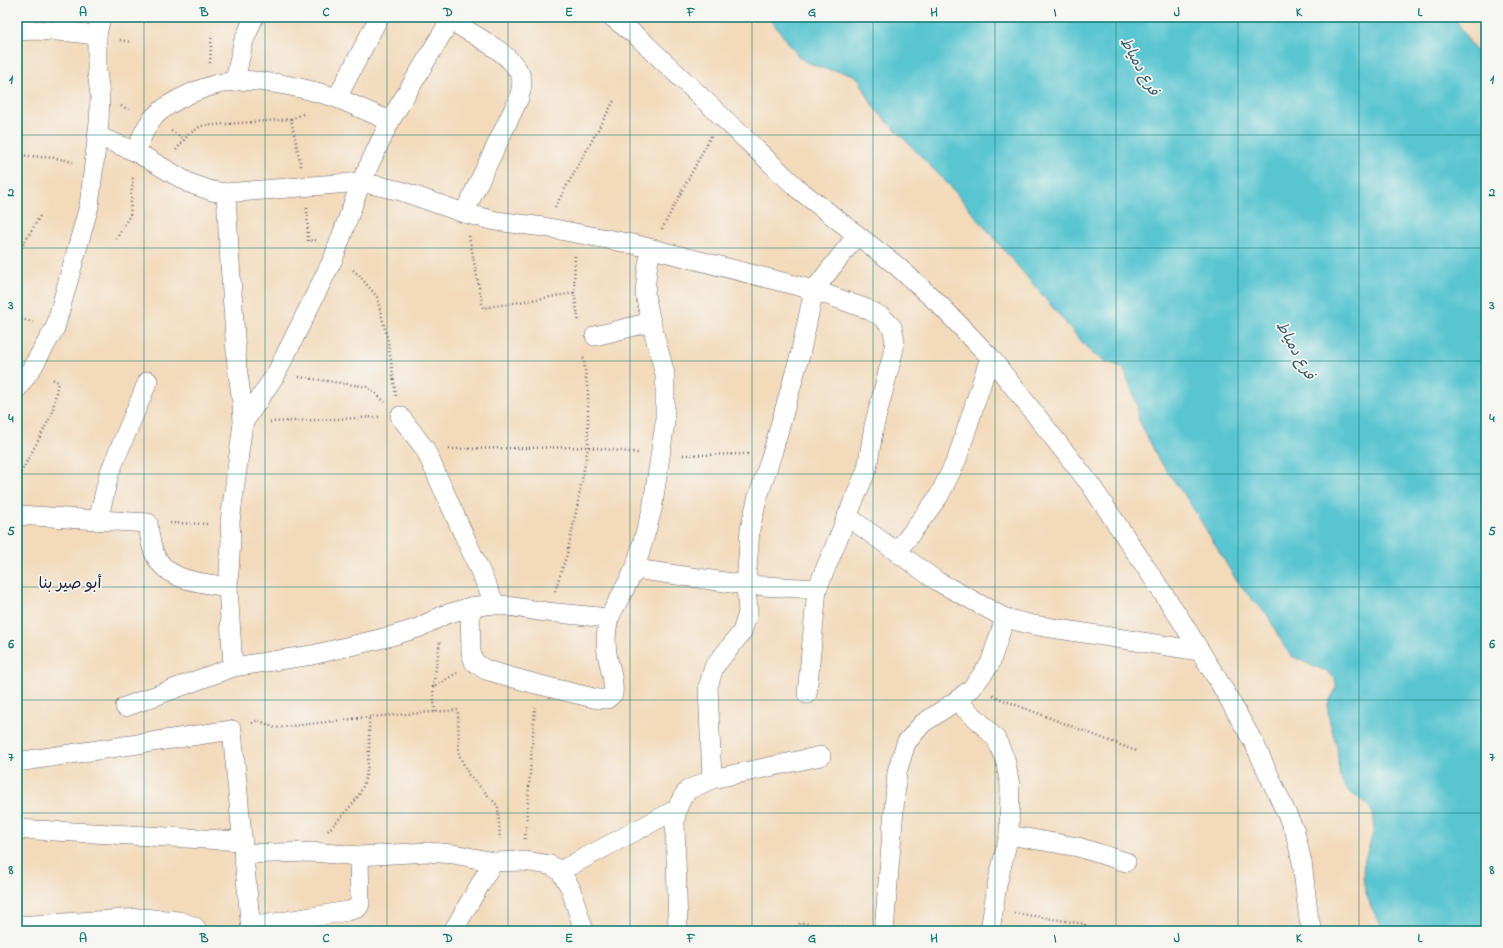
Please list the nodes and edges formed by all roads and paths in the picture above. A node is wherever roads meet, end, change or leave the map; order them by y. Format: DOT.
graph roads {
  1 [pos="254,17"];
  2 [pos="379,17"];
  3 [pos="612,17"];
  4 [pos="451,19"];
  5 [pos="99,26"];
  6 [pos="212,30"];
  7 [pos="17,31"];
  8 [pos="235,81"];
  9 [pos="210,87"];
  10 [pos="338,98"];
  11 [pos="615,99"];
  12 [pos="722,115"];
  13 [pos="291,119"];
  14 [pos="390,121"];
  15 [pos="98,136"];
  16 [pos="136,152"];
  17 [pos="17,155"];
  18 [pos="94,166"];
  19 [pos="164,167"];
  20 [pos="361,182"];
  21 [pos="226,193"];
  22 [pos="464,213"];
  23 [pos="40,216"];
  24 [pos="544,226"];
  25 [pos="575,232"];
  26 [pos="857,234"];
  27 [pos="116,238"];
  28 [pos="651,248"];
  29 [pos="17,255"];
  30 [pos="334,258"];
  31 [pos="814,290"];
  32 [pos="574,293"];
  33 [pos="651,322"];
  34 [pos="579,324"];
  35 [pos="595,336"];
  36 [pos="582,350"];
  37 [pos="990,357"];
  38 [pos="32,368"];
  39 [pos="276,374"];
  40 [pos="148,381"];
  41 [pos="17,389"];
  42 [pos="400,416"];
  43 [pos="243,423"];
  44 [pos="588,447"];
  45 [pos="425,449"];
  46 [pos="772,454"];
  47 [pos="660,456"];
  48 [pos="17,480"];
  49 [pos="17,515"];
  50 [pos="847,516"];
  51 [pos="98,521"];
  52 [pos="148,522"];
  53 [pos="230,522"];
  54 [pos="897,552"];
  55 [pos="635,569"];
  56 [pos="746,585"];
  57 [pos="228,587"];
  58 [pos="817,589"];
  59 [pos="495,604"];
  60 [pos="470,607"];
  61 [pos="546,612"];
  62 [pos="444,615"];
  63 [pos="609,618"];
  64 [pos="1005,618"];
  65 [pos="1200,651"];
  66 [pos="474,662"];
  67 [pos="233,667"];
  68 [pos="536,684"];
  69 [pos="433,688"];
  70 [pos="972,688"];
  71 [pos="808,694"];
  72 [pos="956,701"];
  73 [pos="125,707"];
  74 [pos="435,712"];
  75 [pos="370,717"];
  76 [pos="232,730"];
  77 [pos="1136,751"];
  78 [pos="821,756"];
  79 [pos="17,762"];
  80 [pos="712,779"];
  81 [pos="677,809"];
  82 [pos="17,829"];
  83 [pos="1008,835"];
  84 [pos="243,847"];
  85 [pos="312,852"];
  86 [pos="359,856"];
  87 [pos="524,861"];
  88 [pos="497,862"];
  89 [pos="1126,862"];
  90 [pos="560,871"];
  91 [pos="994,909"];
  92 [pos="17,926"];
  93 [pos="250,929"];
  94 [pos="875,930"];
  95 [pos="198,931"];
  96 [pos="453,931"];
  97 [pos="584,931"];
  98 [pos="678,931"];
  99 [pos="795,931"];
  100 [pos="990,931"];
  101 [pos="1084,931"];
  102 [pos="1313,931"];
  1 -- 8 [label="street"];
  2 -- 10 [label="street"];
  3 -- 12 [label="street"];
  4 -- 14 [label="street"];
  4 -- 22 [label="street"];
  5 -- 7 [label="street"];
  5 -- 15 [label="street"];
  6 -- 9 [label="path"];
  8 -- 9 [label="street"];
  8 -- 10 [label="street"];
  9 -- 16 [label="street"];
  10 -- 14 [label="street"];
  11 -- 24 [label="path"];
  12 -- 26 [label="street"];
  12 -- 28 [label="path"];
  13 -- 19 [label="path"];
  14 -- 20 [label="street"];
  15 -- 16 [label="street"];
  15 -- 18 [label="street"];
  16 -- 19 [label="street"];
  16 -- 27 [label="path"];
  17 -- 18 [label="path"];
  18 -- 38 [label="street"];
  19 -- 21 [label="street"];
  20 -- 21 [label="street"];
  20 -- 22 [label="street"];
  20 -- 30 [label="street"];
  21 -- 43 [label="street"];
  22 -- 24 [label="street"];
  22 -- 32 [label="path"];
  23 -- 29 [label="path"];
  24 -- 25 [label="street"];
  25 -- 28 [label="street"];
  25 -- 32 [label="path"];
  26 -- 31 [label="street"];
  26 -- 37 [label="street"];
  28 -- 31 [label="street"];
  28 -- 33 [label="street"];
  30 -- 39 [label="street"];
  30 -- 42 [label="path"];
  31 -- 46 [label="street"];
  31 -- 50 [label="street"];
  32 -- 34 [label="path"];
  33 -- 35 [label="street"];
  33 -- 47 [label="street"];
  36 -- 44 [label="path"];
  37 -- 54 [label="street"];
  37 -- 65 [label="street"];
  38 -- 41 [label="street"];
  38 -- 48 [label="path"];
  39 -- 42 [label="path"];
  39 -- 43 [label="street"];
  40 -- 51 [label="street"];
  42 -- 43 [label="path"];
  42 -- 45 [label="street"];
  43 -- 53 [label="street"];
  44 -- 45 [label="path"];
  44 -- 47 [label="path"];
  44 -- 61 [label="path"];
  45 -- 59 [label="street"];
  46 -- 47 [label="path"];
  46 -- 56 [label="street"];
  47 -- 55 [label="street"];
  49 -- 51 [label="street"];
  50 -- 54 [label="street"];
  50 -- 58 [label="street"];
  51 -- 52 [label="street"];
  52 -- 53 [label="path"];
  52 -- 57 [label="street"];
  53 -- 57 [label="street"];
  54 -- 64 [label="street"];
  55 -- 56 [label="street"];
  55 -- 63 [label="street"];
  56 -- 58 [label="street"];
  56 -- 80 [label="street"];
  57 -- 67 [label="street"];
  58 -- 71 [label="street"];
  59 -- 60 [label="street"];
  59 -- 61 [label="street"];
  60 -- 62 [label="street"];
  60 -- 66 [label="street"];
  61 -- 63 [label="street"];
  62 -- 67 [label="street"];
  62 -- 69 [label="path"];
  63 -- 68 [label="street"];
  64 -- 65 [label="street"];
  64 -- 70 [label="street"];
  65 -- 102 [label="street"];
  66 -- 68 [label="street"];
  66 -- 69 [label="path"];
  67 -- 73 [label="street"];
  68 -- 87 [label="path"];
  69 -- 74 [label="path"];
  70 -- 72 [label="street"];
  70 -- 77 [label="path"];
  72 -- 83 [label="street"];
  72 -- 94 [label="street"];
  74 -- 75 [label="path"];
  74 -- 88 [label="path"];
  75 -- 76 [label="path"];
  75 -- 85 [label="path"];
  76 -- 79 [label="street"];
  76 -- 84 [label="street"];
  78 -- 80 [label="street"];
  80 -- 81 [label="street"];
  81 -- 90 [label="street"];
  81 -- 98 [label="street"];
  82 -- 84 [label="street"];
  83 -- 89 [label="street"];
  83 -- 91 [label="street"];
  84 -- 85 [label="street"];
  84 -- 93 [label="street"];
  85 -- 86 [label="street"];
  86 -- 88 [label="street"];
  86 -- 93 [label="street"];
  87 -- 88 [label="street"];
  87 -- 90 [label="street"];
  88 -- 96 [label="street"];
  90 -- 97 [label="street"];
  91 -- 100 [label="street"];
  91 -- 101 [label="path"];
  92 -- 95 [label="street"];
  94 -- 99 [label="path"];
}
